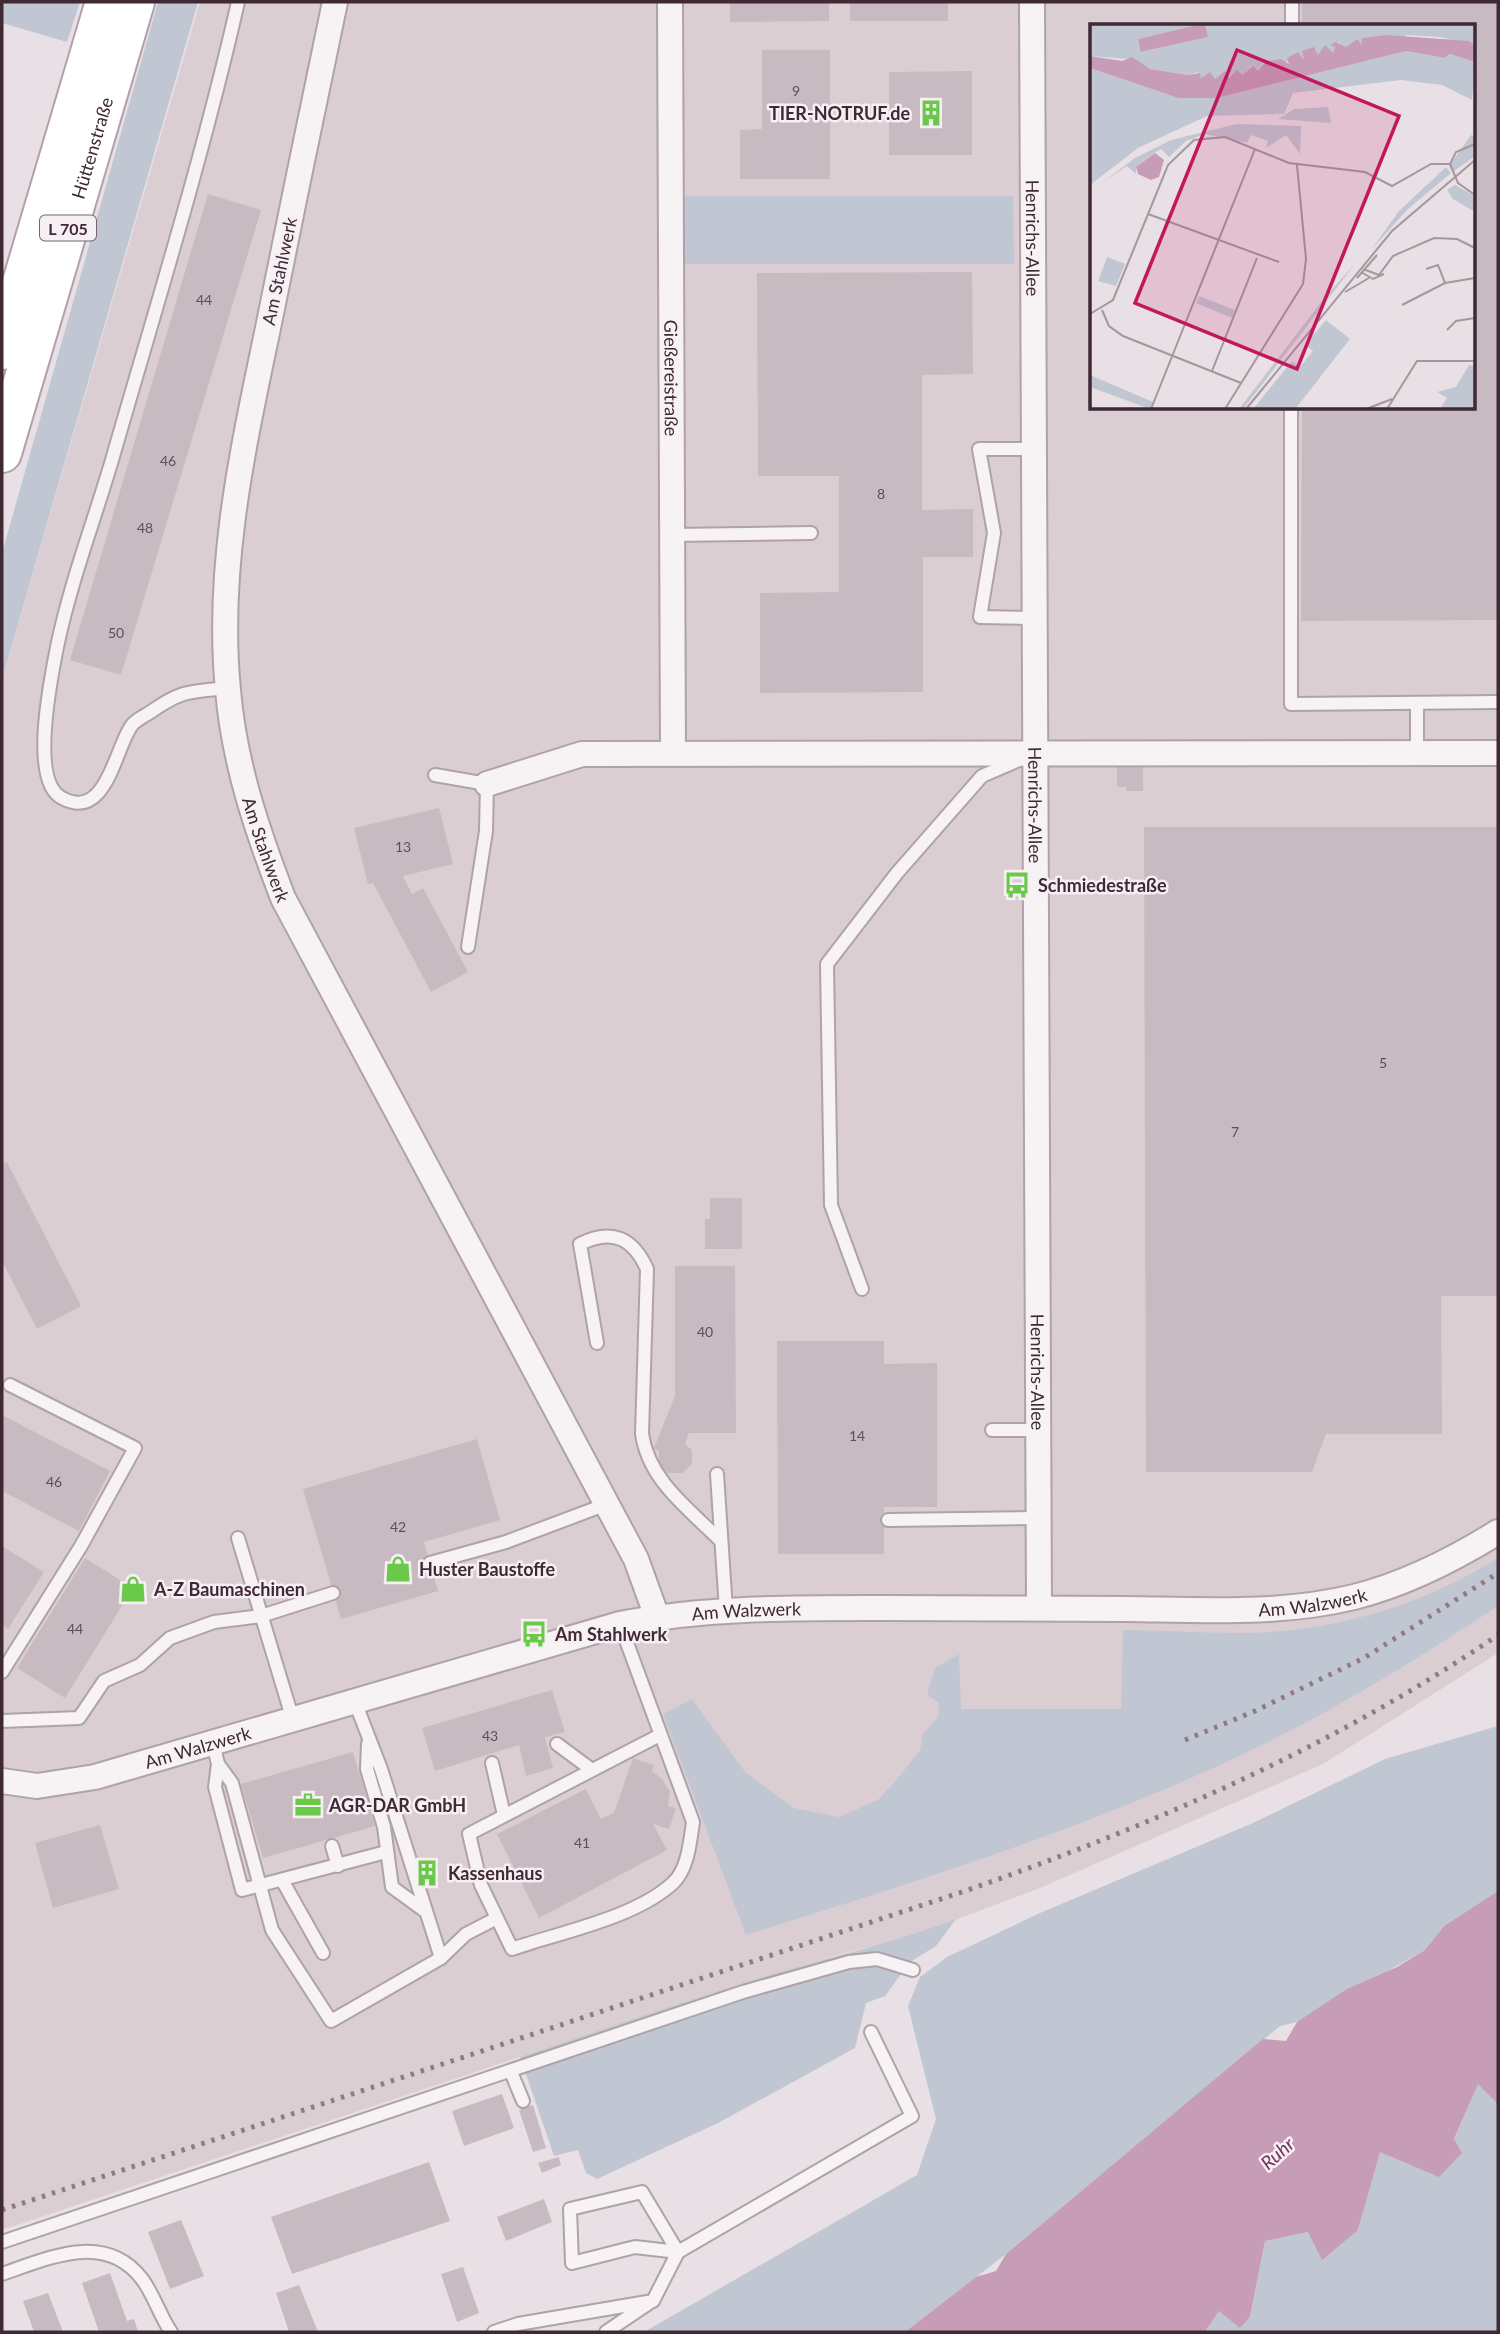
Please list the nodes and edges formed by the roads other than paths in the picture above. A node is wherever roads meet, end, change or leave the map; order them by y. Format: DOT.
graph roads {
  1 [pos="104,2"];
  2 [pos="135,2"];
  3 [pos="238,2"];
  4 [pos="335,2"];
  5 [pos="670,2"];
  6 [pos="1032,2"];
  7 [pos="1292,2"];
  8 [pos="1292,24"];
  9 [pos="2,350"];
  10 [pos="1291,410"];
  11 [pos="1034,449"];
  12 [pos="2,453"];
  13 [pos="811,533"];
  14 [pos="671,535"];
  15 [pos="1035,618"];
  16 [pos="227,688"];
  17 [pos="1498,702"];
  18 [pos="1417,703"];
  19 [pos="673,753"];
  20 [pos="1036,753"];
  21 [pos="1417,753"];
  22 [pos="1498,753"];
  23 [pos="435,775"];
  24 [pos="487,784"];
  25 [pos="468,947"];
  26 [pos="862,1289"];
  27 [pos="597,1343"];
  28 [pos="10,1385"];
  29 [pos="992,1430"];
  30 [pos="1038,1430"];
  31 [pos="717,1474"];
  32 [pos="607,1504"];
  33 [pos="1038,1518"];
  34 [pos="888,1520"];
  35 [pos="1498,1532"];
  36 [pos="238,1538"];
  37 [pos="721,1541"];
  38 [pos="430,1563"];
  39 [pos="333,1593"];
  40 [pos="1038,1608"];
  41 [pos="726,1610"];
  42 [pos="261,1616"];
  43 [pos="657,1617"];
  44 [pos="620,1624"];
  45 [pos="2,1672"];
  46 [pos="355,1702"];
  47 [pos="293,1720"];
  48 [pos="2,1721"];
  49 [pos="660,1735"];
  50 [pos="368,1741"];
  51 [pos="557,1744"];
  52 [pos="215,1754"];
  53 [pos="492,1763"];
  54 [pos="592,1770"];
  55 [pos="2,1781"];
  56 [pos="504,1815"];
  57 [pos="332,1846"];
  58 [pos="386,1852"];
  59 [pos="338,1866"];
  60 [pos="282,1880"];
  61 [pos="260,1886"];
  62 [pos="425,1911"];
  63 [pos="497,1918"];
  64 [pos="323,1953"];
  65 [pos="441,1958"];
  66 [pos="913,1970"];
  67 [pos="871,2032"];
  68 [pos="511,2072"];
  69 [pos="523,2101"];
  70 [pos="2,2242"];
  71 [pos="678,2252"];
  72 [pos="2,2274"];
  73 [pos="653,2301"];
  74 [pos="519,2328"];
  75 [pos="171,2332"];
  76 [pos="494,2332"];
  77 [pos="606,2332"];
  1 -- 9 [label="main road, Hüttenstraße / L 705"];
  2 -- 12 [label="main road, Hüttenstraße / L 705"];
  3 -- 16 [label="lane"];
  4 -- 16 [label="street, Am Stahlwerk"];
  5 -- 14 [label="street, Gießereistraße"];
  6 -- 11 [label="street, Henrichs-Allee"];
  7 -- 8 [label="lane"];
  10 -- 18 [label="lane"];
  11 -- 15 [label="street, Henrichs-Allee"];
  11 -- 15 [label="lane"];
  13 -- 14 [label="lane"];
  14 -- 19 [label="street, Gießereistraße"];
  15 -- 20 [label="street, Henrichs-Allee"];
  16 -- 32 [label="street, Am Stahlwerk"];
  17 -- 18 [label="lane"];
  18 -- 21 [label="lane"];
  19 -- 20 [label="street"];
  19 -- 24 [label="street"];
  20 -- 21 [label="street"];
  20 -- 26 [label="lane"];
  20 -- 30 [label="street, Henrichs-Allee"];
  21 -- 22 [label="street"];
  23 -- 24 [label="lane"];
  24 -- 25 [label="lane"];
  27 -- 37 [label="lane"];
  28 -- 45 [label="lane"];
  29 -- 30 [label="lane"];
  30 -- 33 [label="street, Henrichs-Allee"];
  31 -- 37 [label="lane"];
  32 -- 38 [label="lane"];
  32 -- 43 [label="street, Am Stahlwerk"];
  33 -- 34 [label="lane"];
  33 -- 40 [label="street, Henrichs-Allee"];
  35 -- 40 [label="street, Am Walzwerk"];
  36 -- 42 [label="lane"];
  37 -- 41 [label="lane"];
  39 -- 42 [label="lane"];
  40 -- 41 [label="street, Am Walzwerk"];
  41 -- 43 [label="street, Am Walzwerk"];
  42 -- 47 [label="lane"];
  42 -- 48 [label="lane"];
  43 -- 44 [label="street, Am Walzwerk"];
  44 -- 46 [label="street, Am Walzwerk"];
  44 -- 49 [label="lane"];
  46 -- 47 [label="street, Am Walzwerk"];
  46 -- 50 [label="lane"];
  47 -- 52 [label="street, Am Walzwerk"];
  49 -- 54 [label="lane"];
  49 -- 63 [label="lane"];
  50 -- 58 [label="lane"];
  50 -- 62 [label="lane"];
  51 -- 54 [label="lane"];
  52 -- 55 [label="street, Am Walzwerk"];
  52 -- 61 [label="lane"];
  52 -- 61 [label="lane"];
  53 -- 56 [label="lane"];
  54 -- 56 [label="lane"];
  56 -- 63 [label="lane"];
  57 -- 59 [label="lane"];
  58 -- 59 [label="lane"];
  58 -- 62 [label="lane"];
  59 -- 60 [label="lane"];
  60 -- 61 [label="lane"];
  60 -- 64 [label="lane"];
  61 -- 65 [label="lane"];
  62 -- 65 [label="lane"];
  63 -- 65 [label="lane"];
  66 -- 68 [label="lane"];
  67 -- 71 [label="lane"];
  68 -- 69 [label="lane"];
  68 -- 70 [label="lane"];
  71 -- 71 [label="lane"];
  71 -- 73 [label="lane"];
  72 -- 75 [label="lane"];
  73 -- 74 [label="lane"];
  73 -- 77 [label="lane"];
  74 -- 76 [label="lane"];
}
